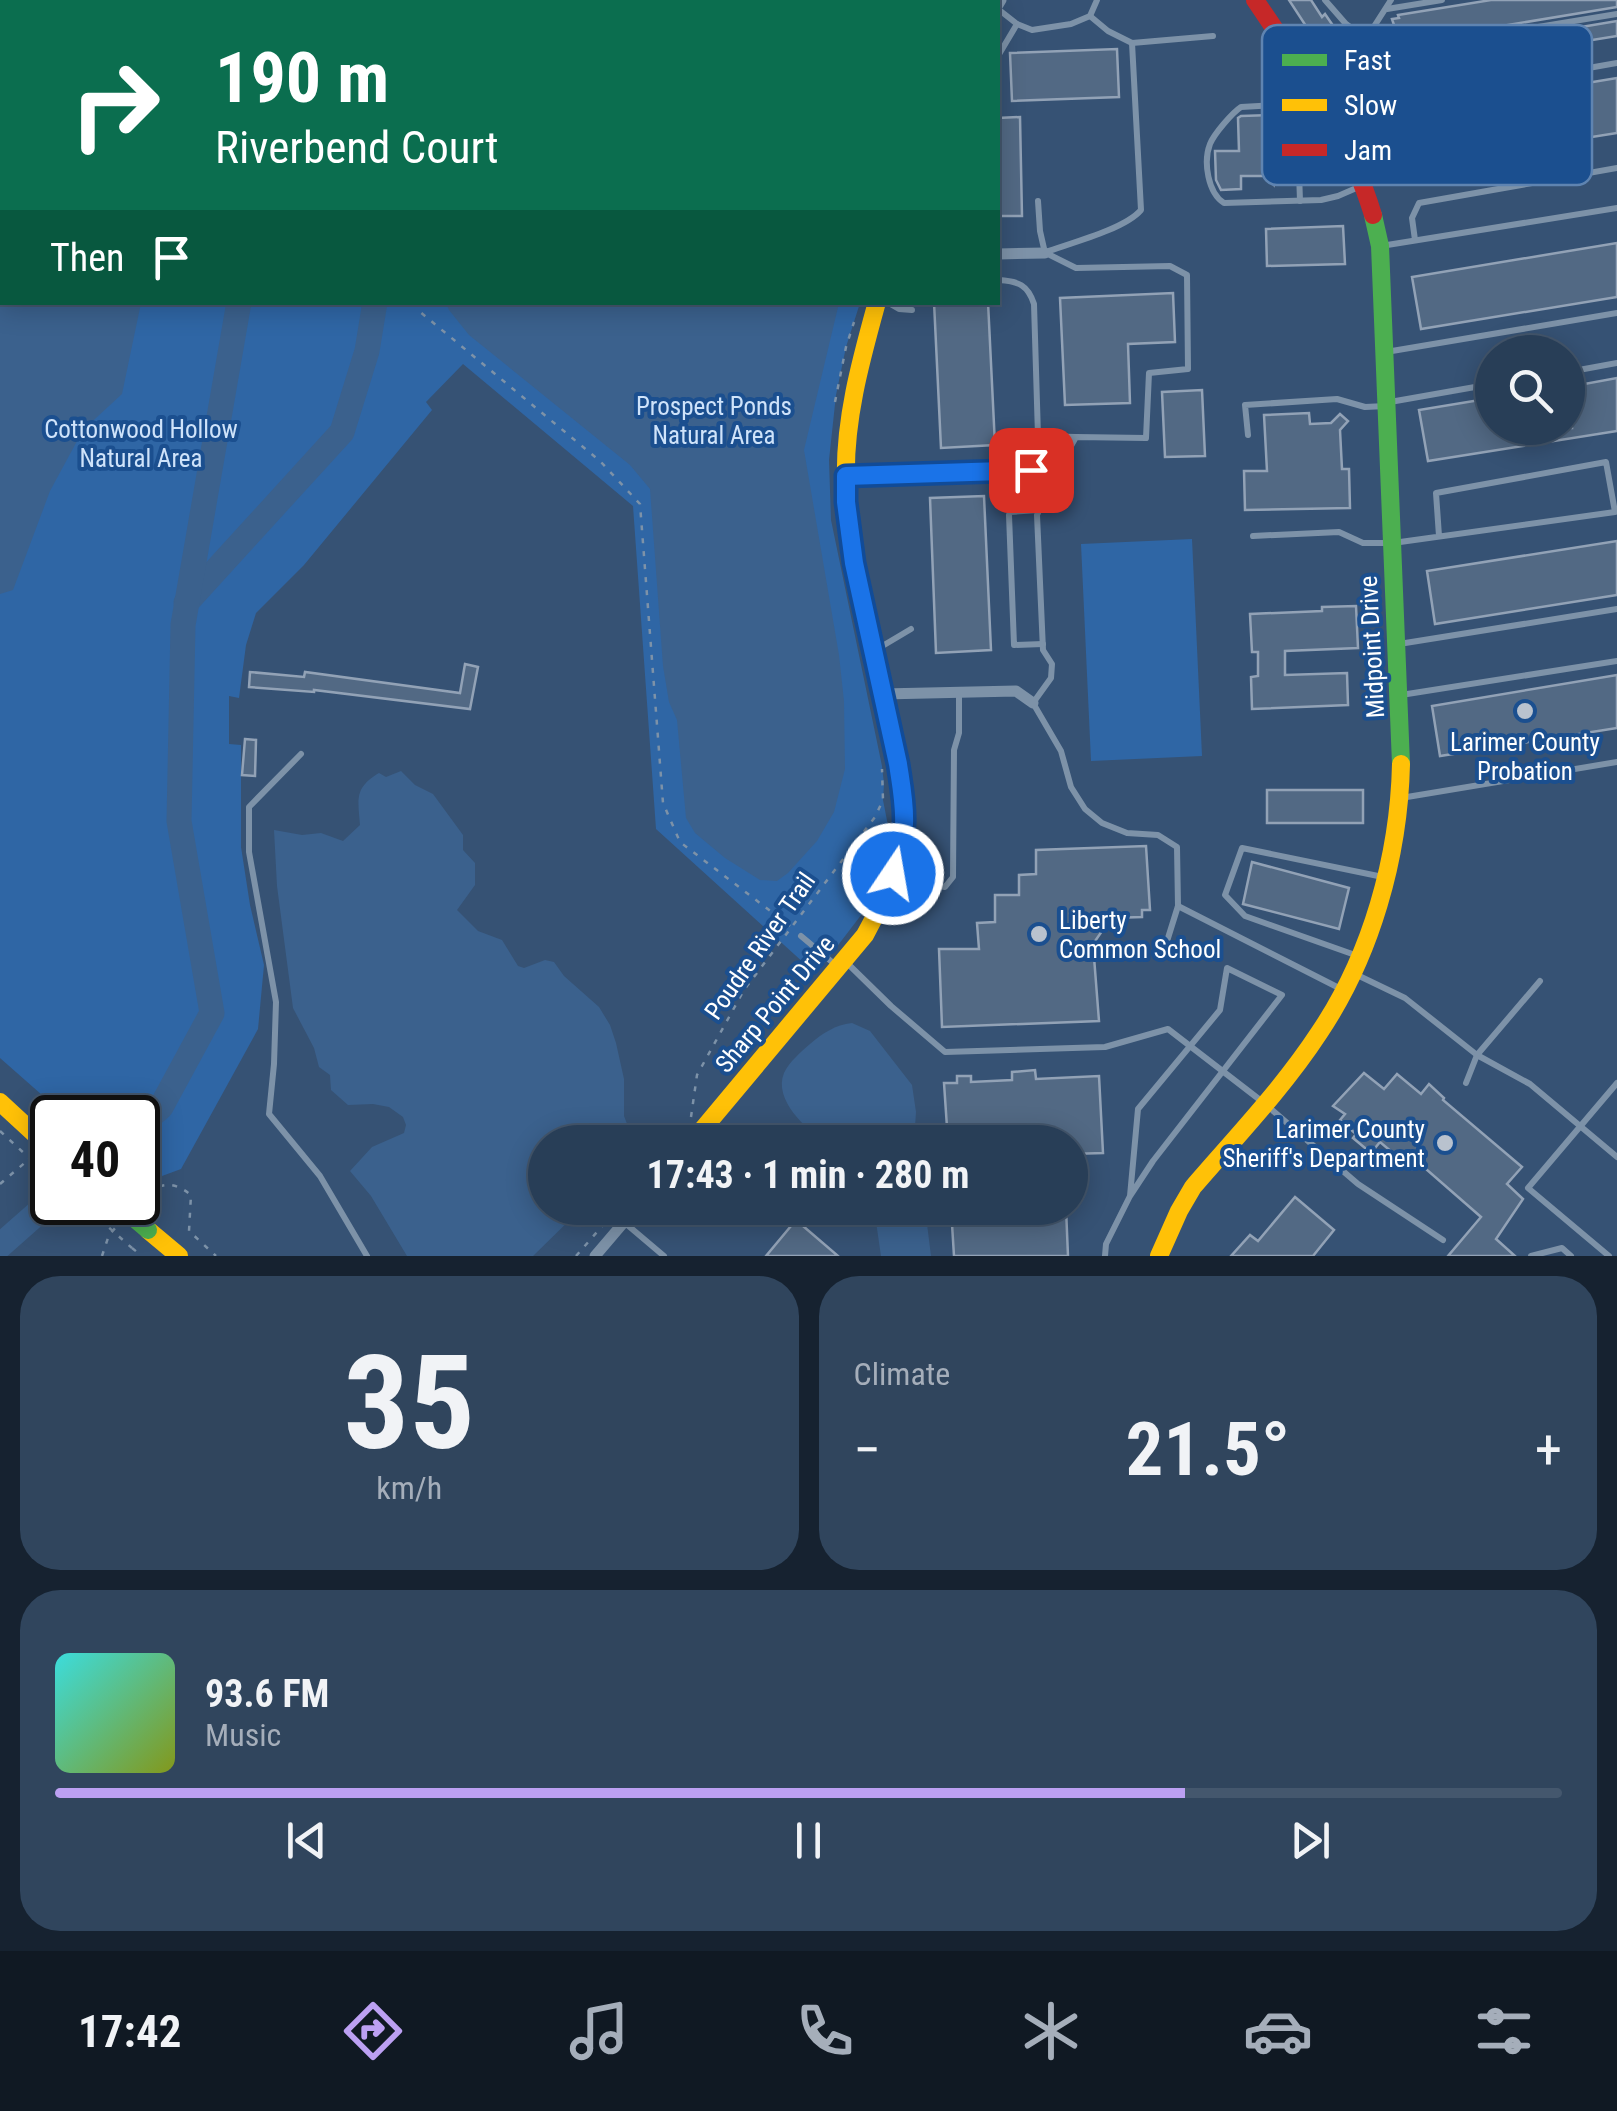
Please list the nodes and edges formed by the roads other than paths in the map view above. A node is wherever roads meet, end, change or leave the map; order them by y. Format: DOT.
graph roads {
  1 [pos="1097,0"];
  2 [pos="1255,0"];
  3 [pos="1326,0"];
  4 [pos="1392,0"];
  5 [pos="1442,0"];
  6 [pos="1000,6"];
  7 [pos="1386,9"];
  8 [pos="1617,14"];
  9 [pos="1090,16"];
  10 [pos="1016,24"];
  11 [pos="1272,25"];
  12 [pos="1347,25"];
  13 [pos="1375,25"];
  14 [pos="1550,25"];
  15 [pos="1213,36"];
  16 [pos="1132,43"];
  17 [pos="1000,52"];
  18 [pos="1617,63"];
  19 [pos="1592,67"];
  20 [pos="1262,106"];
  21 [pos="1617,168"];
  22 [pos="1592,172"];
  23 [pos="1299,185"];
  24 [pos="1521,185"];
  25 [pos="1364,186"];
  26 [pos="1038,200"];
  27 [pos="1300,201"];
  28 [pos="1617,208"];
  29 [pos="1415,240"];
  30 [pos="1380,246"];
  31 [pos="1045,253"];
  32 [pos="1000,254"];
  33 [pos="1000,280"];
  34 [pos="876,305"];
  35 [pos="892,305"];
  36 [pos="912,310"];
  37 [pos="1617,313"];
  38 [pos="1385,352"];
  39 [pos="1617,363"];
  40 [pos="1585,369"];
  41 [pos="1475,387"];
  42 [pos="1387,404"];
  43 [pos="1248,435"];
  44 [pos="1038,436"];
  45 [pos="1076,437"];
  46 [pos="1058,469"];
  47 [pos="1004,471"];
  48 [pos="846,476"];
  49 [pos="1614,487"];
  50 [pos="1040,510"];
  51 [pos="1253,536"];
  52 [pos="1440,536"];
  53 [pos="1393,543"];
  54 [pos="1617,609"];
  55 [pos="911,629"];
  56 [pos="1043,644"];
  57 [pos="1398,645"];
  58 [pos="874,651"];
  59 [pos="1617,661"];
  60 [pos="959,692"];
  61 [pos="884,694"];
  62 [pos="1400,695"];
  63 [pos="1032,703"];
  64 [pos="302,754"];
  65 [pos="1617,762"];
  66 [pos="1400,799"];
  67 [pos="895,869"];
  68 [pos="1384,878"];
  69 [pos="1178,906"];
  70 [pos="801,936"];
  71 [pos="1163,954"];
  72 [pos="842,964"];
  73 [pos="1352,973"];
  74 [pos="1540,981"];
  75 [pos="1190,1046"];
  76 [pos="1476,1055"];
  77 [pos="1222,1070"];
  78 [pos="1617,1082"];
  79 [pos="1466,1084"];
  80 [pos="0,1102"];
  81 [pos="1264,1103"];
  82 [pos="697,1125"];
  83 [pos="1580,1126"];
  84 [pos="30,1130"];
  85 [pos="1617,1157"];
  86 [pos="1130,1196"];
  87 [pos="142,1225"];
  88 [pos="621,1225"];
  89 [pos="628,1225"];
  90 [pos="1443,1240"];
  91 [pos="179,1256"];
  92 [pos="368,1256"];
  93 [pos="595,1256"];
  94 [pos="664,1256"];
  95 [pos="1105,1256"];
  96 [pos="1159,1256"];
  97 [pos="1531,1256"];
  98 [pos="1571,1256"];
  99 [pos="1609,1256"];
  1 -- 9 [label="lane"];
  2 -- 11 [label="street, Midpoint Drive"];
  3 -- 12 [label="lane"];
  4 -- 7 [label="lane"];
  5 -- 7 [label="lane"];
  6 -- 10 [label="lane"];
  7 -- 13 [label="lane"];
  8 -- 14 [label="lane"];
  9 -- 10 [label="lane"];
  9 -- 16 [label="lane"];
  10 -- 17 [label="lane"];
  15 -- 16 [label="lane"];
  16 -- 31 [label="lane"];
  18 -- 19 [label="lane"];
  20 -- 27 [label="lane"];
  21 -- 22 [label="lane"];
  23 -- 27 [label="lane"];
  24 -- 29 [label="lane"];
  25 -- 27 [label="lane"];
  25 -- 30 [label="street, Midpoint Drive"];
  26 -- 31 [label="lane"];
  28 -- 29 [label="lane"];
  29 -- 30 [label="lane"];
  30 -- 38 [label="street, Midpoint Drive"];
  31 -- 32 [label="street"];
  31 -- 45 [label="lane"];
  33 -- 44 [label="lane"];
  34 -- 48 [label="street, Sharp Point Drive"];
  35 -- 36 [label="lane"];
  37 -- 38 [label="lane"];
  38 -- 42 [label="street, Midpoint Drive"];
  39 -- 40 [label="lane"];
  41 -- 42 [label="lane"];
  42 -- 43 [label="lane"];
  42 -- 53 [label="street, Midpoint Drive"];
  44 -- 45 [label="lane"];
  44 -- 47 [label="lane"];
  45 -- 46 [label="lane"];
  46 -- 47 [label="street"];
  46 -- 50 [label="lane"];
  47 -- 48 [label="street"];
  48 -- 58 [label="street, Sharp Point Drive"];
  49 -- 52 [label="lane"];
  49 -- 52 [label="lane"];
  50 -- 56 [label="lane"];
  50 -- 56 [label="lane"];
  51 -- 53 [label="lane"];
  52 -- 53 [label="lane"];
  53 -- 57 [label="street, Midpoint Drive"];
  54 -- 57 [label="lane"];
  55 -- 58 [label="lane"];
  56 -- 63 [label="lane"];
  57 -- 62 [label="street, Midpoint Drive"];
  58 -- 61 [label="street, Sharp Point Drive"];
  59 -- 62 [label="lane"];
  60 -- 61 [label="street"];
  60 -- 63 [label="street"];
  60 -- 67 [label="lane"];
  61 -- 67 [label="street, Sharp Point Drive"];
  62 -- 66 [label="street, Midpoint Drive"];
  63 -- 69 [label="lane"];
  64 -- 92 [label="lane"];
  65 -- 66 [label="lane"];
  66 -- 68 [label="street, Midpoint Drive"];
  67 -- 72 [label="street, Sharp Point Drive"];
  68 -- 73 [label="street, Midpoint Drive"];
  68 -- 73 [label="lane"];
  69 -- 71 [label="lane"];
  69 -- 73 [label="lane"];
  70 -- 72 [label="lane"];
  72 -- 75 [label="lane"];
  72 -- 82 [label="street, Sharp Point Drive"];
  73 -- 76 [label="lane"];
  73 -- 81 [label="street, Midpoint Drive"];
  74 -- 76 [label="lane"];
  75 -- 77 [label="lane"];
  75 -- 77 [label="lane"];
  75 -- 86 [label="lane"];
  76 -- 79 [label="lane"];
  76 -- 83 [label="lane"];
  77 -- 81 [label="lane"];
  77 -- 86 [label="lane"];
  78 -- 83 [label="lane"];
  80 -- 84 [label="street"];
  81 -- 90 [label="lane"];
  81 -- 96 [label="street, Midpoint Drive"];
  83 -- 85 [label="lane"];
  83 -- 99 [label="lane"];
  86 -- 95 [label="lane"];
  87 -- 91 [label="street, bridge"];
  88 -- 93 [label="street"];
  89 -- 94 [label="lane"];
  97 -- 98 [label="lane"];
}
